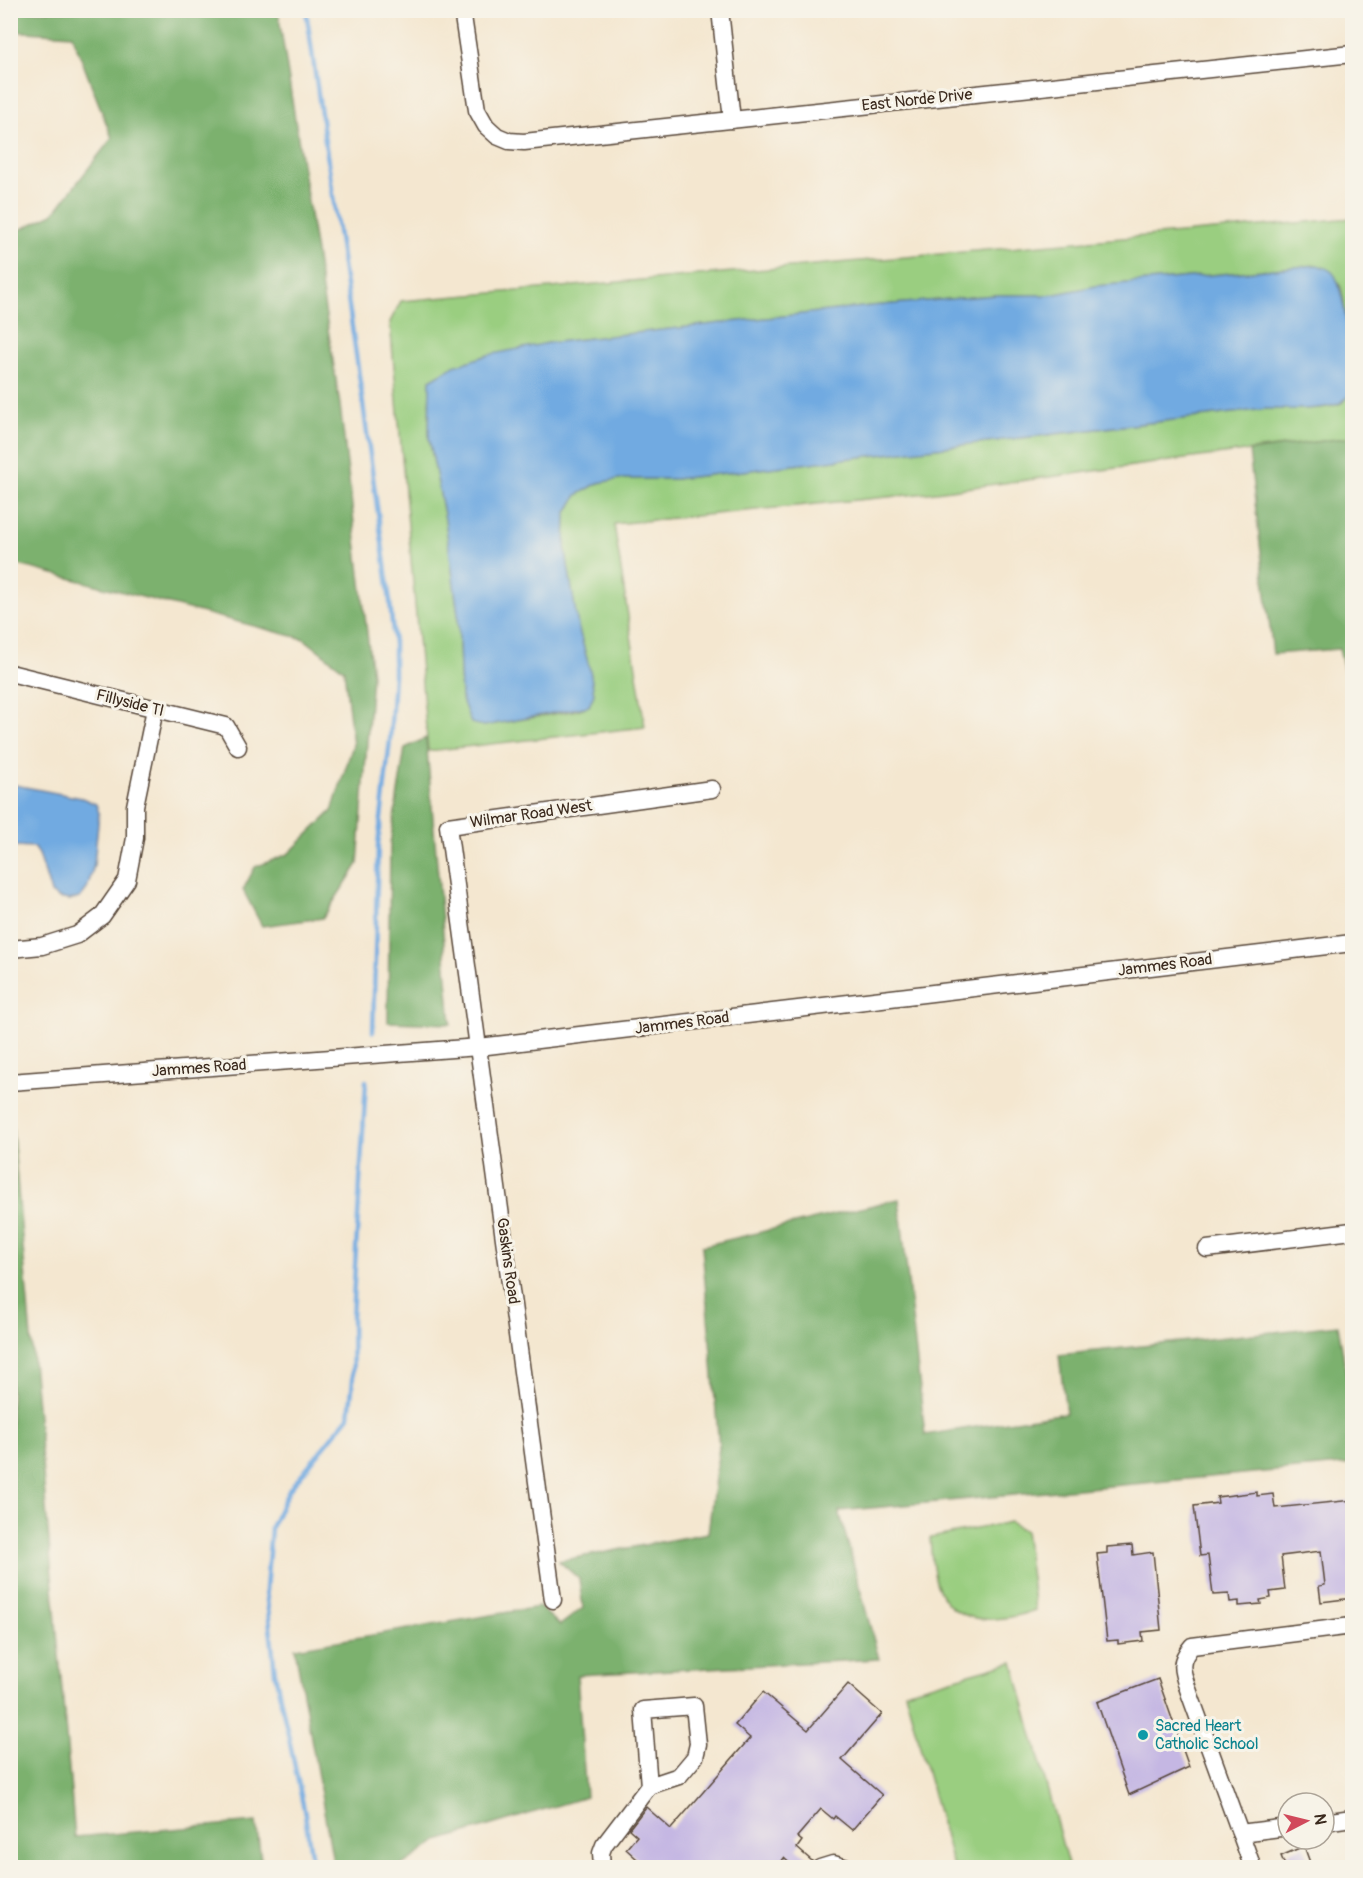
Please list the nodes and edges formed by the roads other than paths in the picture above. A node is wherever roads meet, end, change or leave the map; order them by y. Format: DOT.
graph roads {
  1 [pos="462,10"];
  2 [pos="720,10"];
  3 [pos="1353,54"];
  4 [pos="732,120"];
  5 [pos="10,673"];
  6 [pos="155,709"];
  7 [pos="238,747"];
  8 [pos="712,789"];
  9 [pos="462,923"];
  10 [pos="1353,943"];
  11 [pos="10,948"];
  12 [pos="479,1047"];
  13 [pos="10,1082"];
  14 [pos="1353,1231"];
  15 [pos="1207,1249"];
  16 [pos="553,1600"];
  17 [pos="1353,1626"];
  18 [pos="649,1786"];
  19 [pos="1353,1818"];
  20 [pos="1336,1820"];
  21 [pos="1276,1828"];
  22 [pos="1240,1833"];
  23 [pos="602,1868"];
  24 [pos="820,1868"];
  25 [pos="847,1868"];
  26 [pos="1253,1868"];
  1 -- 4 [label="street, East Norde Drive"];
  2 -- 4 [label="street"];
  3 -- 4 [label="street, East Norde Drive"];
  5 -- 6 [label="street, Fillyside Tl"];
  6 -- 7 [label="street, Fillyside Tl"];
  6 -- 11 [label="street"];
  8 -- 9 [label="street, Wilmar Road West"];
  9 -- 12 [label="street, Gaskins Road"];
  10 -- 12 [label="street, Jammes Road"];
  12 -- 13 [label="street, Jammes Road"];
  12 -- 16 [label="street, Gaskins Road"];
  14 -- 15 [label="street"];
  17 -- 22 [label="street"];
  18 -- 18 [label="street"];
  18 -- 23 [label="street"];
  19 -- 20 [label="street"];
  21 -- 22 [label="street"];
  22 -- 26 [label="street"];
  24 -- 25 [label="street"];
}
